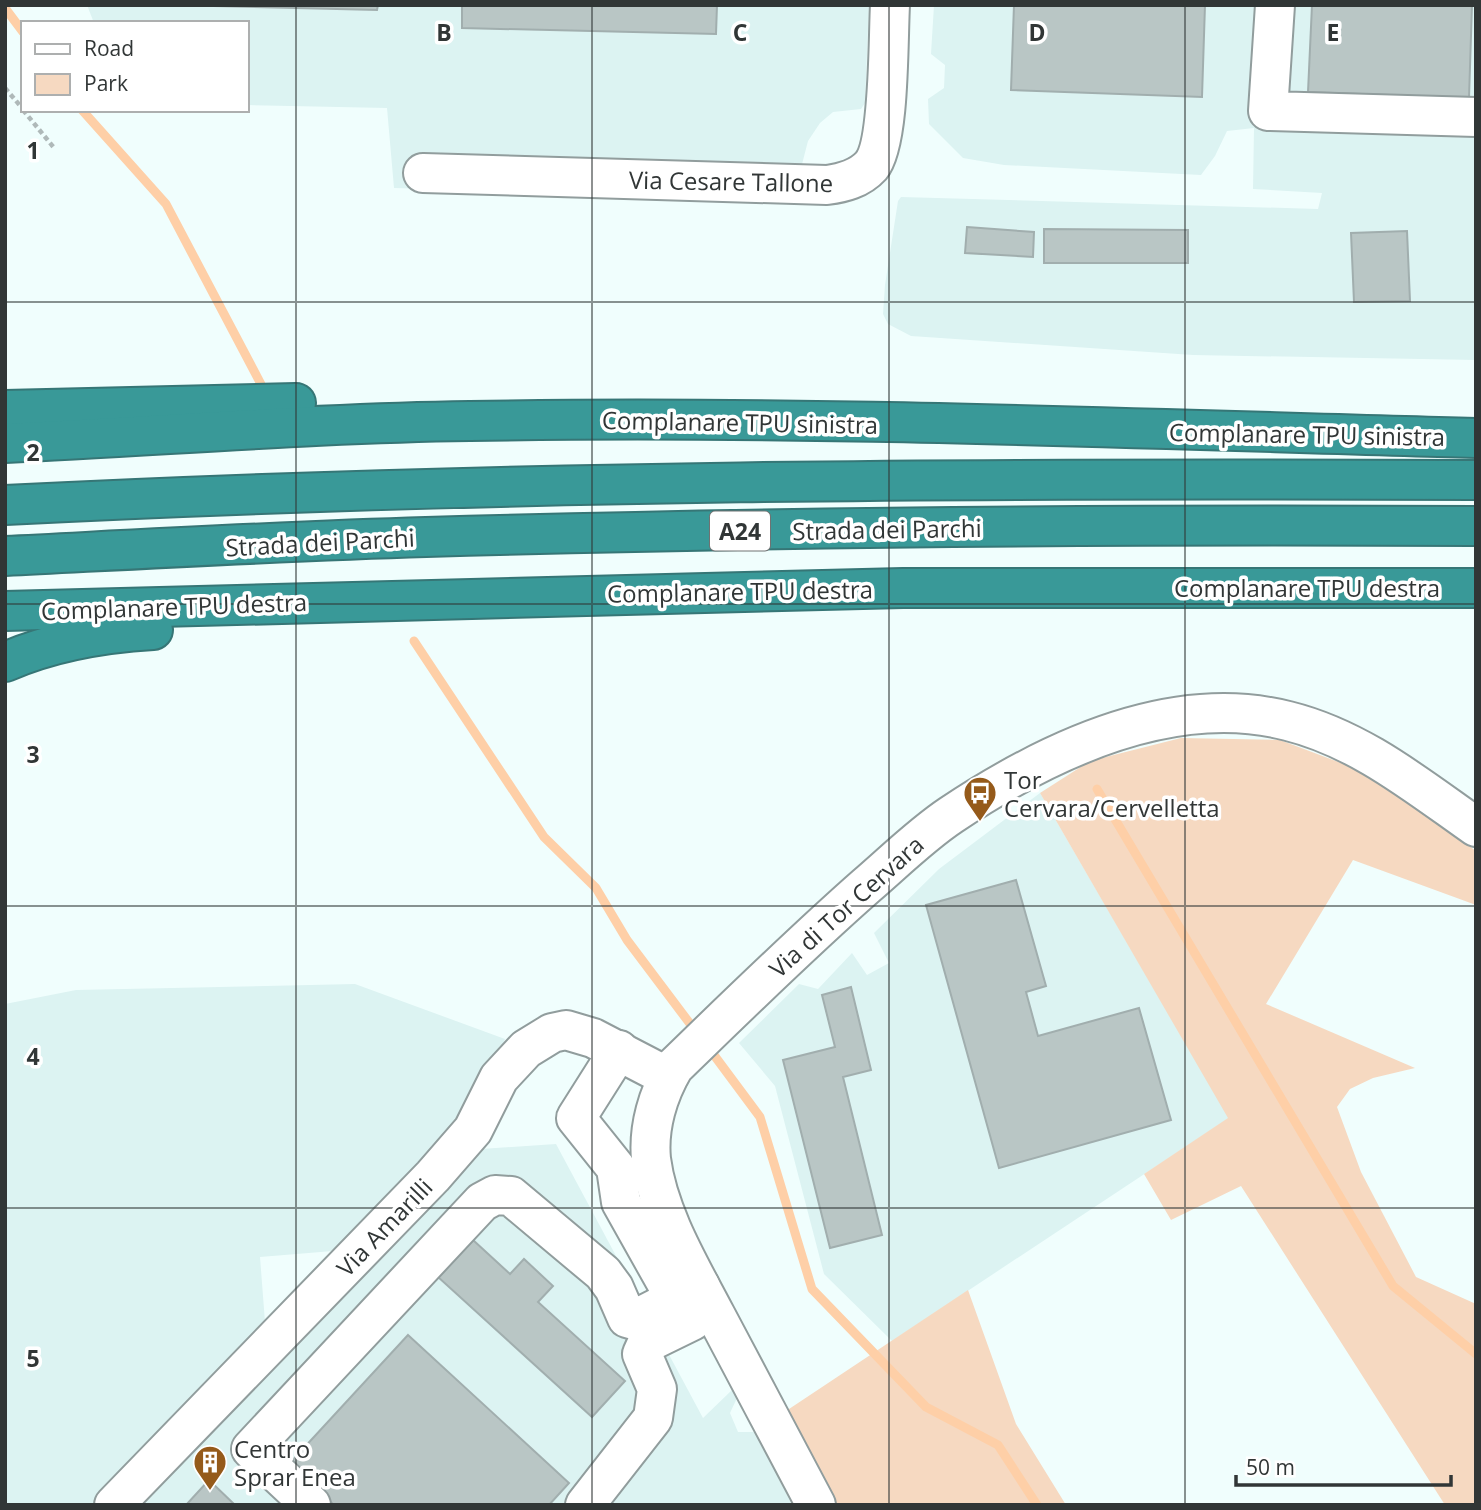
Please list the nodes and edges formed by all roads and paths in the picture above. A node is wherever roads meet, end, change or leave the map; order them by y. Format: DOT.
graph roads {
  1 [pos="890,5"];
  2 [pos="1275,5"];
  3 [pos="5,88"];
  4 [pos="21,108"];
  5 [pos="25,112"];
  6 [pos="1476,117"];
  7 [pos="55,149"];
  8 [pos="423,173"];
  9 [pos="5,411"];
  10 [pos="554,420"];
  11 [pos="1476,438"];
  12 [pos="5,443"];
  13 [pos="1476,480"];
  14 [pos="5,505"];
  15 [pos="1476,526"];
  16 [pos="5,556"];
  17 [pos="1476,588"];
  18 [pos="634,593"];
  19 [pos="5,611"];
  20 [pos="5,662"];
  21 [pos="1476,827"];
  22 [pos="619,1050"];
  23 [pos="671,1072"];
  24 [pos="696,1299"];
  25 [pos="627,1318"];
  26 [pos="642,1354"];
  27 [pos="114,1505"];
  28 [pos="311,1505"];
  29 [pos="585,1505"];
  30 [pos="816,1505"];
  1 -- 8 [label="street, Via Cesare Tallone"];
  2 -- 6 [label="street"];
  3 -- 4 [label="path"];
  5 -- 7 [label="path"];
  9 -- 10 [label="highway"];
  10 -- 11 [label="highway, Complanare TPU sinistra"];
  10 -- 12 [label="highway, Complanare TPU sinistra"];
  13 -- 14 [label="highway, Strada dei Parchi / A24"];
  15 -- 16 [label="highway, Strada dei Parchi / A24"];
  17 -- 18 [label="highway, Complanare TPU destra"];
  18 -- 19 [label="highway, Complanare TPU destra"];
  18 -- 20 [label="highway"];
  21 -- 23 [label="street, Via di Tor Cervara"];
  22 -- 23 [label="street, Via Amarilli"];
  22 -- 24 [label="street"];
  22 -- 27 [label="street, Via Amarilli"];
  23 -- 24 [label="street, Via di Tor Cervara"];
  24 -- 25 [label="street"];
  24 -- 26 [label="street"];
  24 -- 30 [label="street, Via di Tor Cervara"];
  25 -- 26 [label="street"];
  25 -- 28 [label="street"];
  26 -- 29 [label="street"];
}
